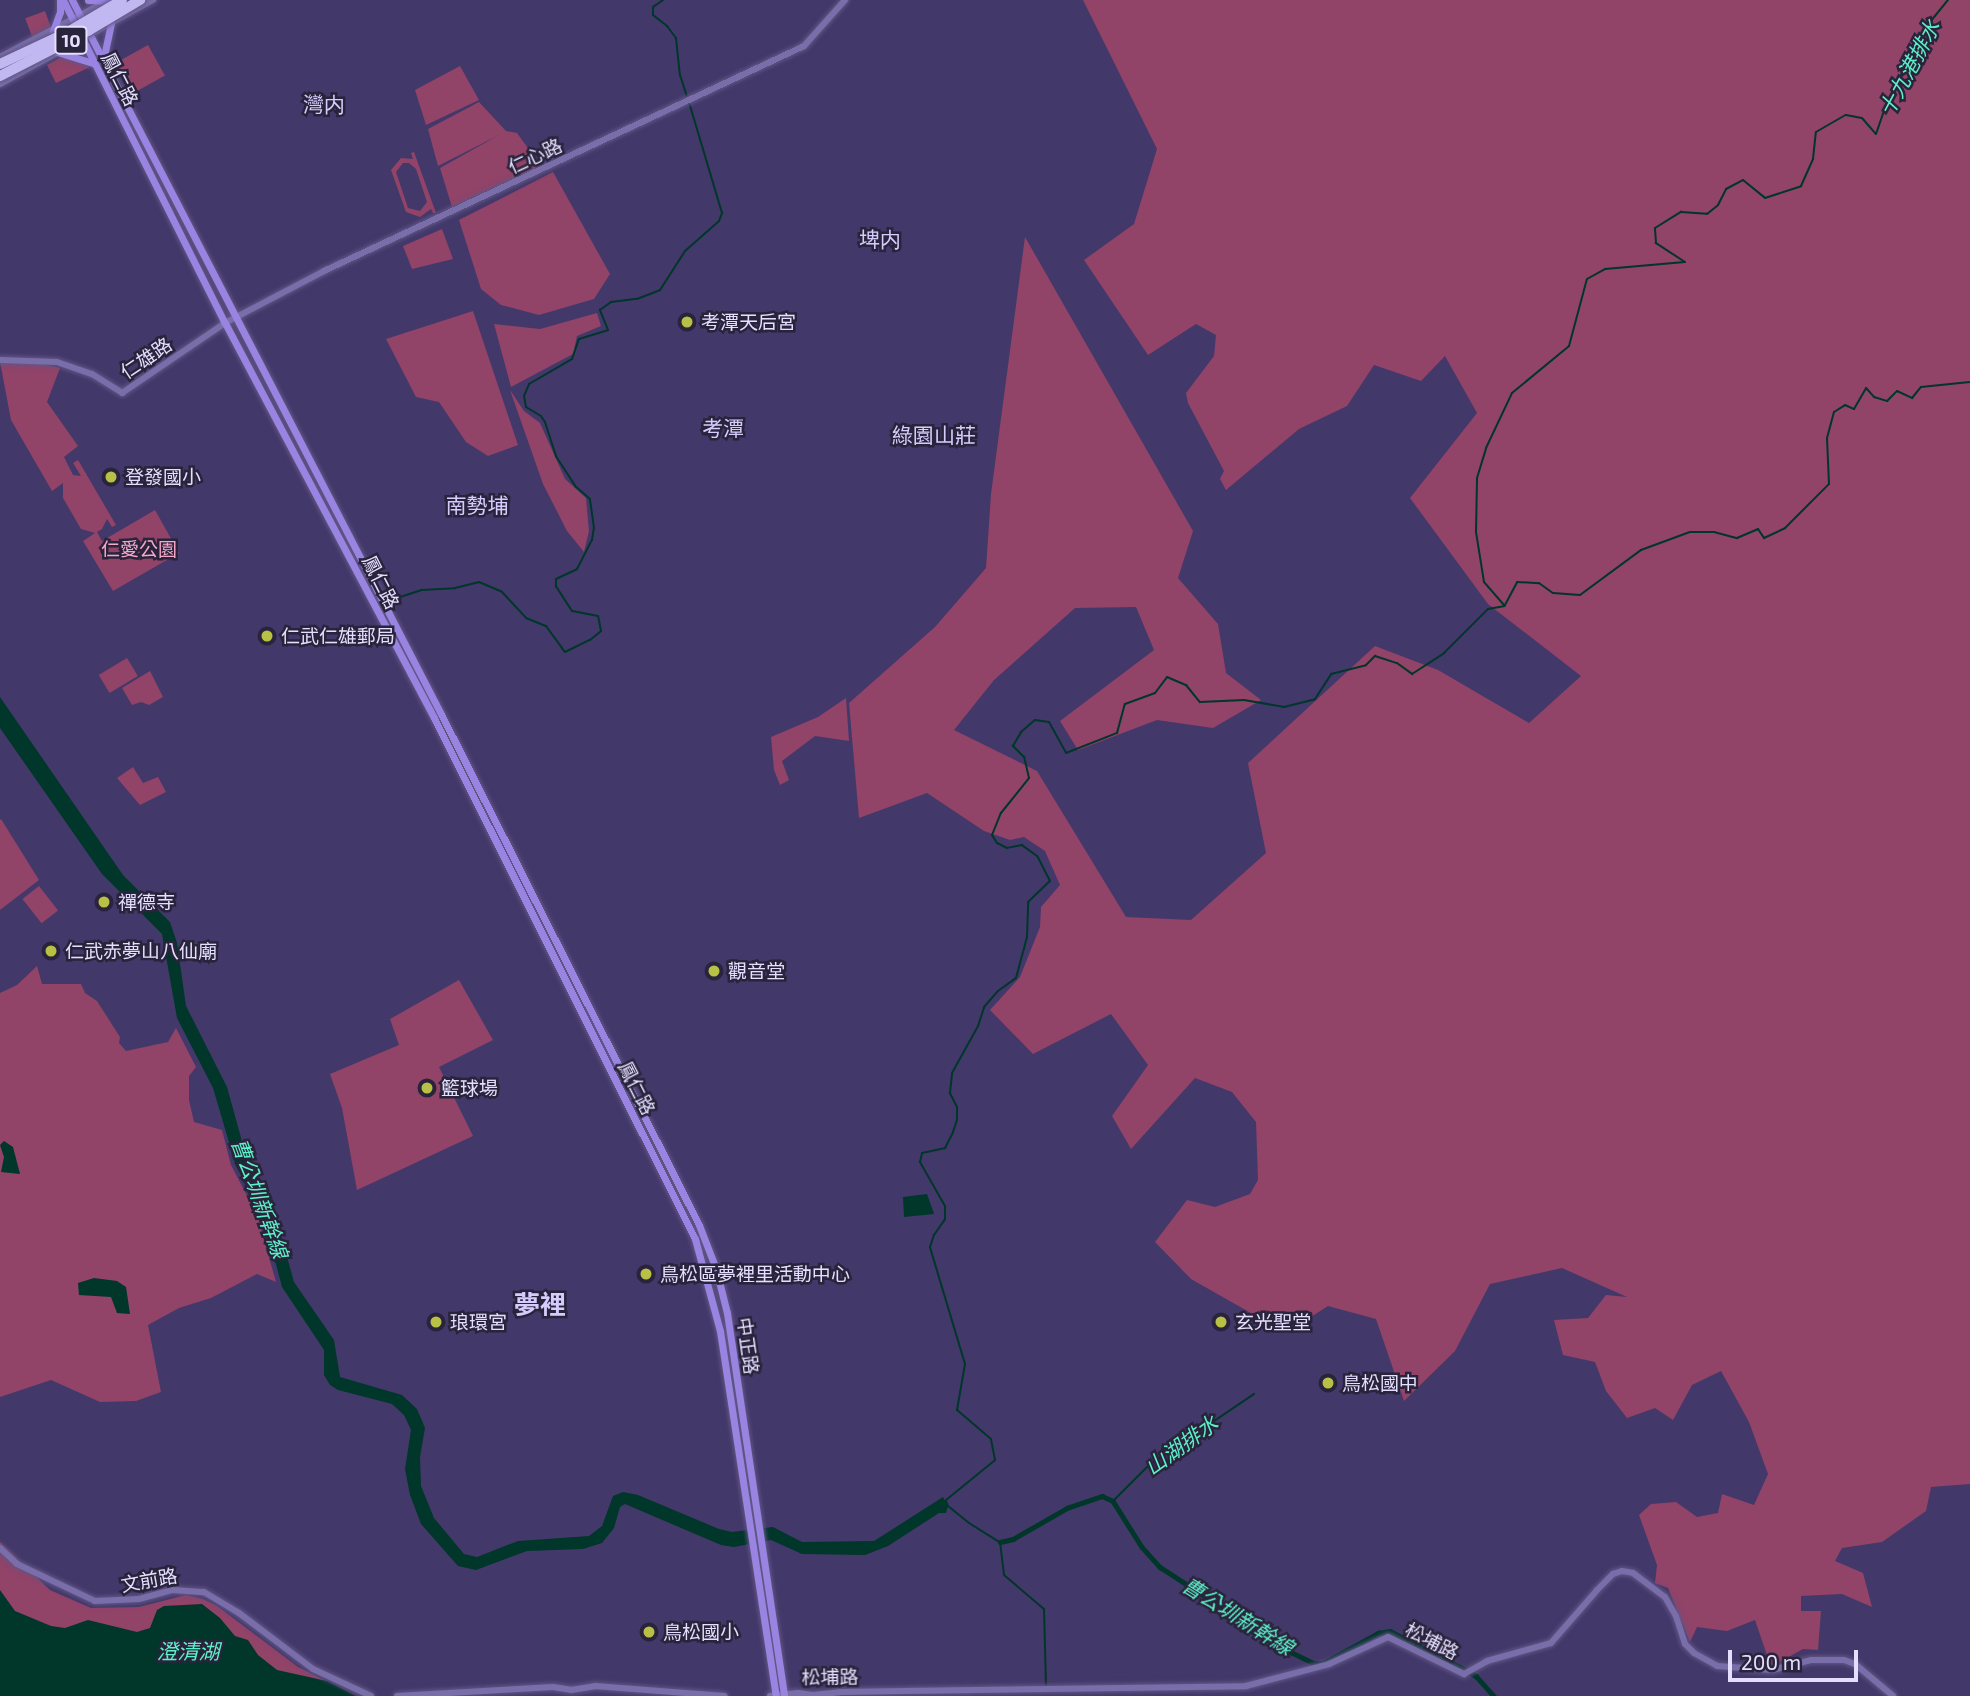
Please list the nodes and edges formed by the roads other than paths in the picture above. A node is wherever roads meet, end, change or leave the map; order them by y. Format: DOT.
graph roads {
  1 [pos="61,0"];
  2 [pos="72,0"];
  3 [pos="88,0"];
  4 [pos="108,0"];
  5 [pos="122,0"];
  6 [pos="131,0"];
  7 [pos="140,0"];
  8 [pos="153,0"];
  9 [pos="845,0"];
  10 [pos="111,24"];
  11 [pos="81,28"];
  12 [pos="53,31"];
  13 [pos="90,35"];
  14 [pos="57,52"];
  15 [pos="0,57"];
  16 [pos="103,62"];
  17 [pos="94,63"];
  18 [pos="0,64"];
  19 [pos="0,74"];
  20 [pos="0,84"];
  21 [pos="234,318"];
  22 [pos="225,323"];
  23 [pos="0,360"];
  24 [pos="676,1178"];
  25 [pos="666,1181"];
  26 [pos="756,1526"];
  27 [pos="0,1548"];
  28 [pos="780,1695"];
  29 [pos="371,1696"];
  30 [pos="397,1696"];
  31 [pos="725,1696"];
  32 [pos="771,1696"];
  33 [pos="1893,1696"];
  1 -- 11 [label="main road, 鳳仁路"];
  1 -- 12 [label="main road"];
  2 -- 11 [label="main road, 鳳仁路"];
  3 -- 4 [label="main road"];
  4 -- 11 [label="street"];
  5 -- 18 [label="highway, 10, bridge"];
  6 -- 11 [label="main road"];
  7 -- 19 [label="highway, 10, bridge"];
  8 -- 10 [label="street"];
  9 -- 21 [label="street, 仁心路"];
  10 -- 13 [label="street"];
  10 -- 16 [label="main road"];
  11 -- 12 [label="street"];
  11 -- 13 [label="main road, 鳳仁路"];
  11 -- 14 [label="street"];
  11 -- 17 [label="main road, 鳳仁路"];
  11 -- 19 [label="main road"];
  12 -- 15 [label="street"];
  13 -- 16 [label="main road, 鳳仁路"];
  14 -- 17 [label="main road"];
  14 -- 20 [label="street"];
  16 -- 21 [label="main road, 鳳仁路"];
  17 -- 22 [label="main road, 鳳仁路"];
  21 -- 22 [label="street, 仁心路"];
  21 -- 24 [label="main road, 鳳仁路"];
  22 -- 23 [label="street, 仁雄路"];
  22 -- 25 [label="main road, 鳳仁路"];
  24 -- 26 [label="main road, 中正路"];
  25 -- 26 [label="main road, 中正路"];
  26 -- 28 [label="main road"];
  27 -- 29 [label="street, 文前路"];
  28 -- 32 [label="street"];
  28 -- 33 [label="street, 松埔路"];
  30 -- 31 [label="street"];
}
